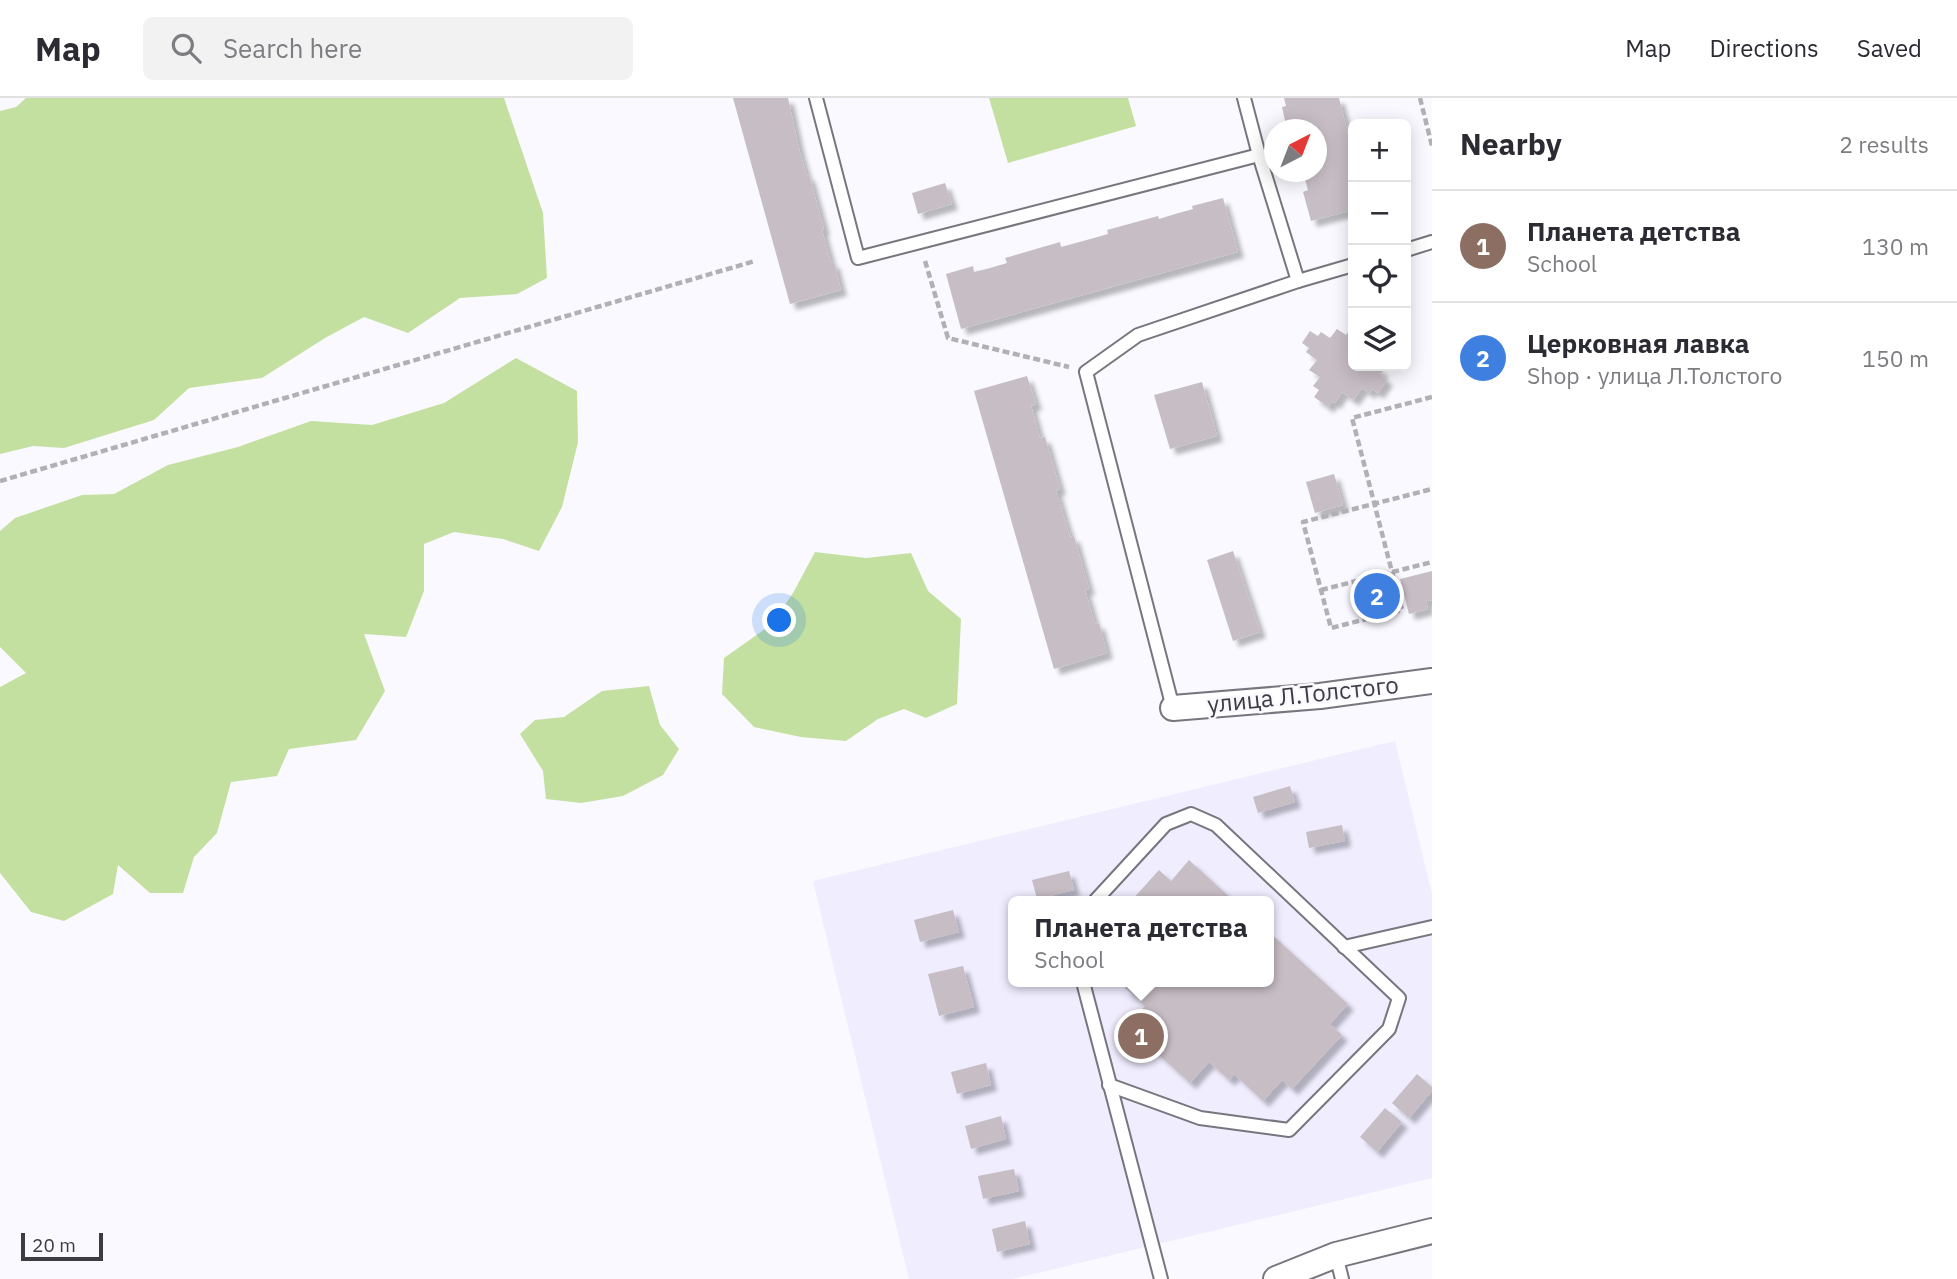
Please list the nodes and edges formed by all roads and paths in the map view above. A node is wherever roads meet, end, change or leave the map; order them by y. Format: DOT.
graph roads {
  1 [pos="816,98"];
  2 [pos="1244,98"];
  3 [pos="1420,98"];
  4 [pos="1432,146"];
  5 [pos="1259,155"];
  6 [pos="1432,242"];
  7 [pos="919,243"];
  8 [pos="1411,248"];
  9 [pos="755,261"];
  10 [pos="1348,266"];
  11 [pos="1298,281"];
  12 [pos="1086,372"];
  13 [pos="1432,397"];
  14 [pos="0,481"];
  15 [pos="1432,489"];
  16 [pos="1374,503"];
  17 [pos="1432,562"];
  18 [pos="1392,572"];
  19 [pos="1321,590"];
  20 [pos="1432,681"];
  21 [pos="1173,708"];
  22 [pos="1100,896"];
  23 [pos="1432,927"];
  24 [pos="1343,947"];
  25 [pos="1084,987"];
  26 [pos="1109,1085"];
  27 [pos="1432,1231"];
  28 [pos="1336,1255"];
  29 [pos="1161,1279"];
  30 [pos="1276,1279"];
  31 [pos="1342,1279"];
  1 -- 7 [label="lane"];
  2 -- 5 [label="lane"];
  3 -- 4 [label="path"];
  5 -- 7 [label="lane"];
  5 -- 11 [label="lane"];
  6 -- 8 [label="lane"];
  7 -- 12 [label="path"];
  9 -- 14 [label="path"];
  10 -- 11 [label="lane"];
  11 -- 12 [label="lane"];
  12 -- 21 [label="lane"];
  13 -- 16 [label="path"];
  15 -- 16 [label="path"];
  16 -- 18 [label="path"];
  16 -- 19 [label="path"];
  17 -- 18 [label="path"];
  18 -- 19 [label="path"];
  18 -- 19 [label="path"];
  20 -- 21 [label="street, улица Л.Толстого"];
  22 -- 24 [label="lane"];
  23 -- 24 [label="lane"];
  24 -- 26 [label="lane"];
  25 -- 26 [label="lane"];
  26 -- 29 [label="lane"];
  27 -- 28 [label="street"];
  28 -- 30 [label="street"];
  28 -- 31 [label="lane"];
}
